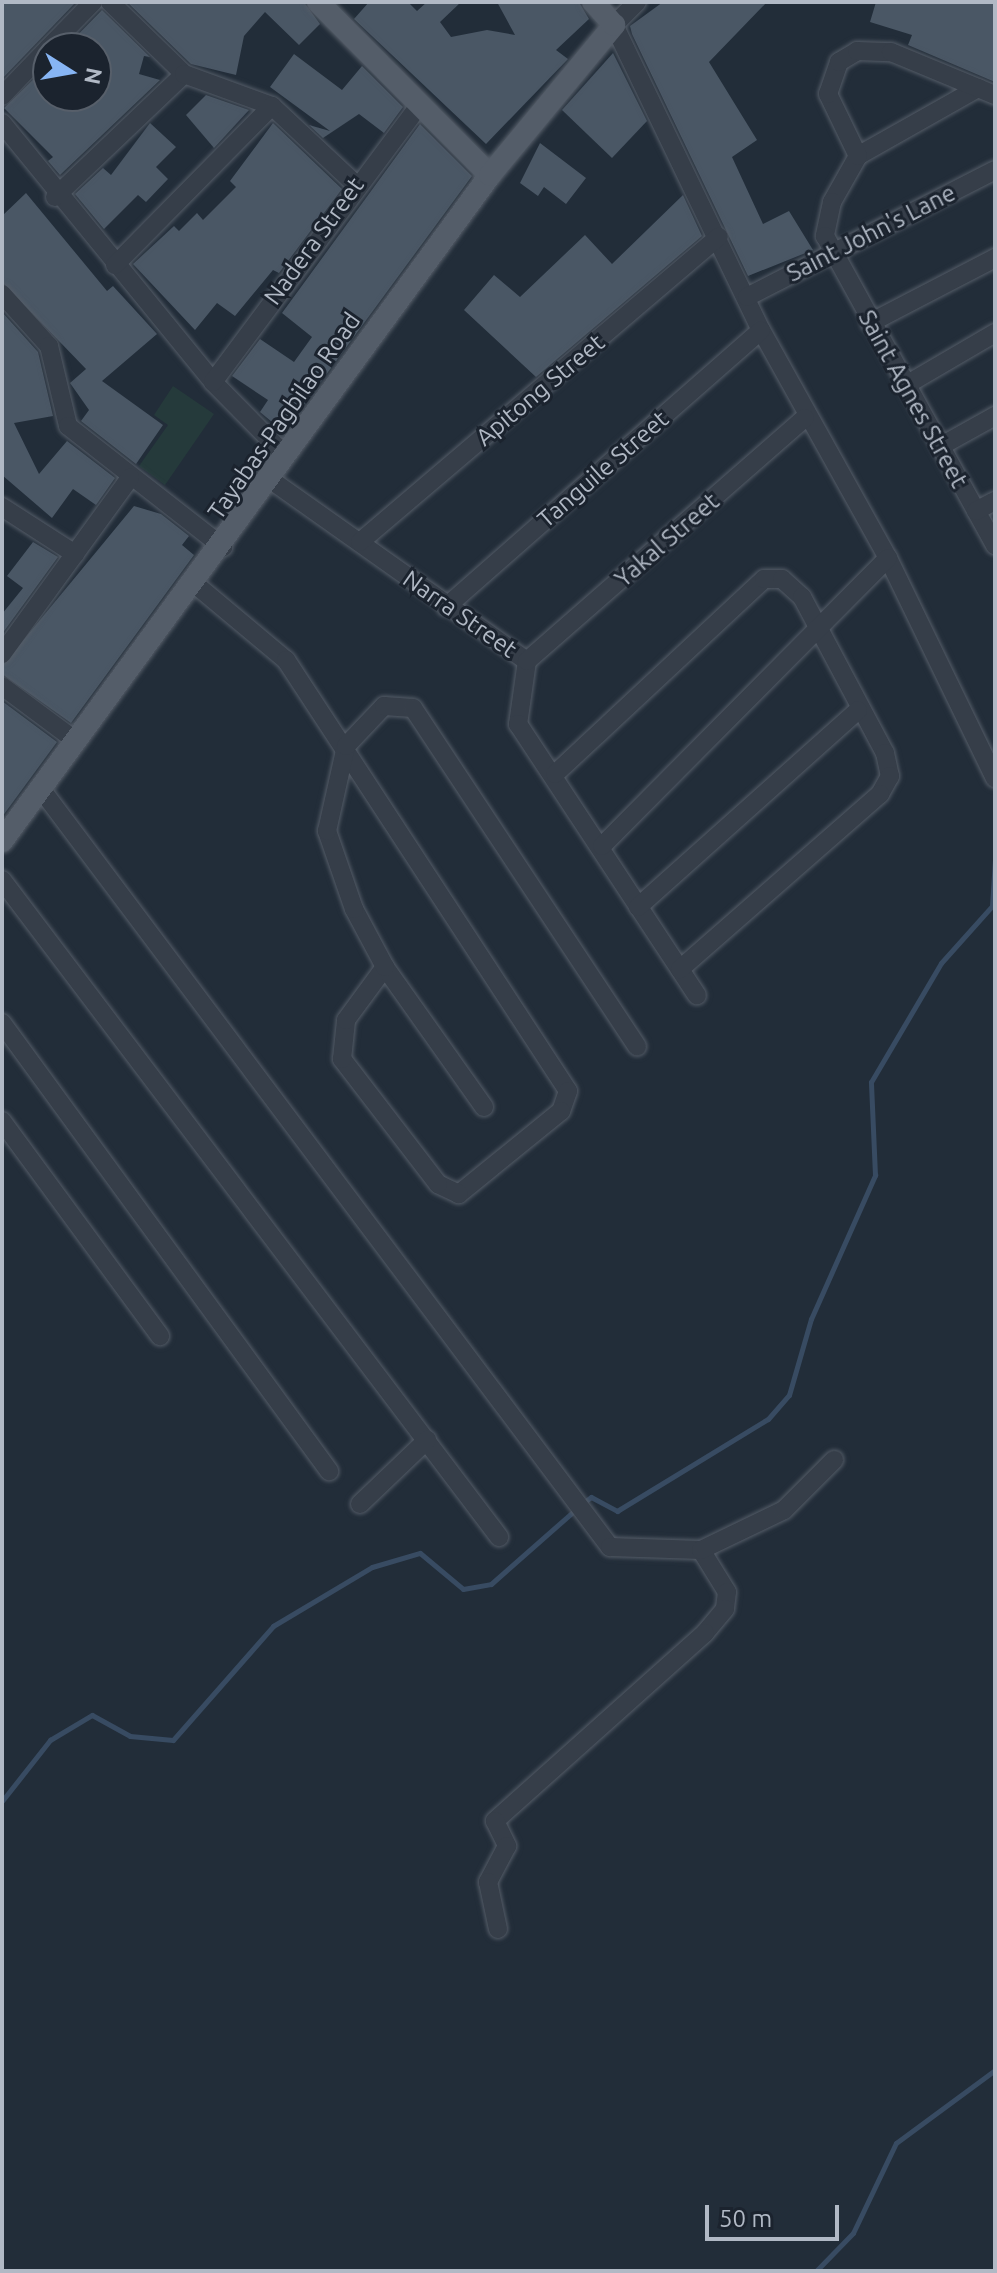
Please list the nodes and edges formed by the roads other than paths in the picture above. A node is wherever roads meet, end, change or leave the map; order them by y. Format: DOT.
graph roads {
  1 [pos="93,2"];
  2 [pos="110,2"];
  3 [pos="318,2"];
  4 [pos="593,2"];
  5 [pos="637,2"];
  6 [pos="614,25"];
  7 [pos="64,32"];
  8 [pos="32,65"];
  9 [pos="184,74"];
  10 [pos="987,91"];
  11 [pos="2,96"];
  12 [pos="420,104"];
  13 [pos="272,106"];
  14 [pos="2,123"];
  15 [pos="858,156"];
  16 [pos="995,170"];
  17 [pos="490,175"];
  18 [pos="354,183"];
  19 [pos="55,197"];
  20 [pos="719,237"];
  21 [pos="832,253"];
  22 [pos="995,258"];
  23 [pos="115,265"];
  24 [pos="2,294"];
  25 [pos="747,297"];
  26 [pos="870,323"];
  27 [pos="761,330"];
  28 [pos="995,333"];
  29 [pos="213,382"];
  30 [pos="906,385"];
  31 [pos="995,416"];
  32 [pos="805,418"];
  33 [pos="941,446"];
  34 [pos="286,456"];
  35 [pos="130,478"];
  36 [pos="271,480"];
  37 [pos="995,501"];
  38 [pos="2,507"];
  39 [pos="976,511"];
  40 [pos="360,542"];
  41 [pos="995,545"];
  42 [pos="223,547"];
  43 [pos="75,554"];
  44 [pos="888,558"];
  45 [pos="195,584"];
  46 [pos="446,607"];
  47 [pos="818,636"];
  48 [pos="2,654"];
  49 [pos="527,661"];
  50 [pos="2,686"];
  51 [pos="858,710"];
  52 [pos="76,741"];
  53 [pos="346,746"];
  54 [pos="555,774"];
  55 [pos="995,778"];
  56 [pos="41,789"];
  57 [pos="2,841"];
  58 [pos="602,846"];
  59 [pos="2,880"];
  60 [pos="638,907"];
  61 [pos="385,967"];
  62 [pos="680,969"];
  63 [pos="697,995"];
  64 [pos="2,1023"];
  65 [pos="637,1047"];
  66 [pos="484,1107"];
  67 [pos="2,1121"];
  68 [pos="160,1336"];
  69 [pos="427,1440"];
  70 [pos="834,1460"];
  71 [pos="329,1471"];
  72 [pos="360,1504"];
  73 [pos="499,1537"];
  74 [pos="701,1550"];
  75 [pos="498,1929"];
  1 -- 7 [label="street"];
  2 -- 9 [label="street"];
  3 -- 12 [label="main road"];
  4 -- 6 [label="main road"];
  5 -- 6 [label="street"];
  6 -- 17 [label="main road, Tayabas-Pagbilao Road"];
  6 -- 20 [label="street"];
  8 -- 11 [label="street"];
  9 -- 13 [label="street"];
  9 -- 19 [label="street"];
  10 -- 15 [label="street"];
  10 -- 15 [label="street"];
  12 -- 17 [label="main road"];
  12 -- 18 [label="street, Nadera Street"];
  13 -- 18 [label="street"];
  13 -- 23 [label="street"];
  14 -- 19 [label="street"];
  15 -- 21 [label="street"];
  16 -- 21 [label="street, Saint John's Lane"];
  17 -- 34 [label="main road, Tayabas-Pagbilao Road"];
  18 -- 29 [label="street, Nadera Street"];
  19 -- 23 [label="street"];
  20 -- 25 [label="street"];
  20 -- 40 [label="street, Apitong Street"];
  21 -- 25 [label="street, Saint John's Lane"];
  21 -- 26 [label="street, Saint Agnes Street"];
  22 -- 26 [label="street"];
  23 -- 29 [label="street"];
  24 -- 35 [label="street"];
  25 -- 27 [label="street"];
  26 -- 30 [label="street, Saint Agnes Street"];
  27 -- 32 [label="street"];
  27 -- 46 [label="street, Tanguile Street"];
  28 -- 30 [label="street"];
  29 -- 34 [label="street"];
  30 -- 33 [label="street, Saint Agnes Street"];
  31 -- 33 [label="street"];
  32 -- 44 [label="street"];
  32 -- 49 [label="street, Yakal Street"];
  33 -- 39 [label="street, Saint Agnes Street"];
  34 -- 36 [label="main road, Tayabas-Pagbilao Road"];
  35 -- 42 [label="street"];
  35 -- 43 [label="street"];
  36 -- 40 [label="street, Narra Street"];
  36 -- 42 [label="main road, Tayabas-Pagbilao Road"];
  37 -- 39 [label="street"];
  38 -- 43 [label="street"];
  39 -- 41 [label="street, Saint Agnes Street"];
  40 -- 46 [label="street, Narra Street"];
  42 -- 45 [label="main road, Tayabas-Pagbilao Road"];
  43 -- 48 [label="street"];
  44 -- 47 [label="street"];
  44 -- 55 [label="street"];
  45 -- 52 [label="main road, Tayabas-Pagbilao Road"];
  45 -- 53 [label="street"];
  46 -- 49 [label="street, Narra Street"];
  47 -- 51 [label="street"];
  47 -- 54 [label="street"];
  47 -- 58 [label="street"];
  49 -- 54 [label="street, Narra Street"];
  50 -- 52 [label="street"];
  51 -- 60 [label="street"];
  51 -- 62 [label="street"];
  52 -- 56 [label="main road, Tayabas-Pagbilao Road"];
  53 -- 61 [label="street"];
  53 -- 61 [label="street"];
  53 -- 65 [label="street"];
  54 -- 58 [label="street, Narra Street"];
  56 -- 57 [label="main road, Tayabas-Pagbilao Road"];
  56 -- 74 [label="street"];
  58 -- 60 [label="street, Narra Street"];
  59 -- 69 [label="street"];
  60 -- 62 [label="street, Narra Street"];
  61 -- 66 [label="street"];
  62 -- 63 [label="street, Narra Street"];
  64 -- 71 [label="street"];
  67 -- 68 [label="street"];
  69 -- 72 [label="street"];
  69 -- 73 [label="street"];
  70 -- 74 [label="street"];
  74 -- 75 [label="street"];
}
